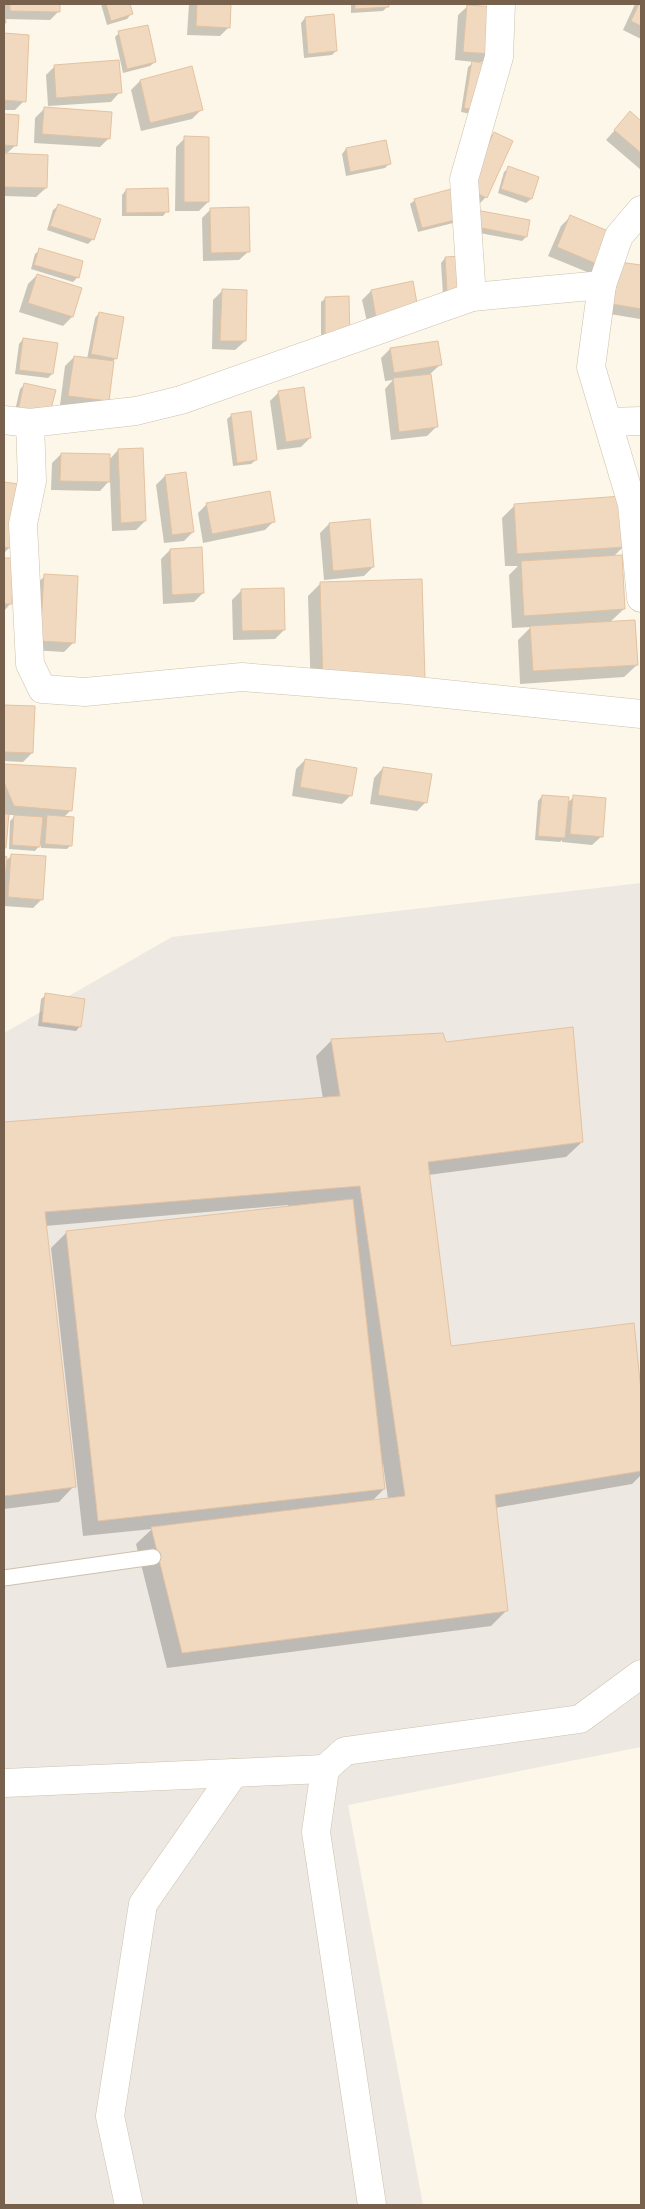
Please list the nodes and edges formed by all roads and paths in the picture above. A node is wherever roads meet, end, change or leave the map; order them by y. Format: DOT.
graph roads {
  1 [pos="501,4"];
  2 [pos="641,210"];
  3 [pos="602,285"];
  4 [pos="472,297"];
  5 [pos="641,421"];
  6 [pos="17,422"];
  7 [pos="608,422"];
  8 [pos="641,598"];
  9 [pos="641,714"];
  10 [pos="153,1557"];
  11 [pos="4,1578"];
  12 [pos="641,1674"];
  13 [pos="325,1769"];
  14 [pos="234,1773"];
  15 [pos="4,1783"];
  16 [pos="129,2205"];
  17 [pos="372,2205"];
  1 -- 4 [label="street"];
  2 -- 3 [label="street"];
  3 -- 4 [label="street"];
  3 -- 7 [label="street"];
  4 -- 6 [label="street"];
  5 -- 7 [label="street"];
  6 -- 9 [label="street"];
  7 -- 8 [label="street"];
  10 -- 11 [label="lane"];
  12 -- 13 [label="street"];
  13 -- 14 [label="street"];
  13 -- 17 [label="street"];
  14 -- 15 [label="street"];
  14 -- 16 [label="street"];
}
